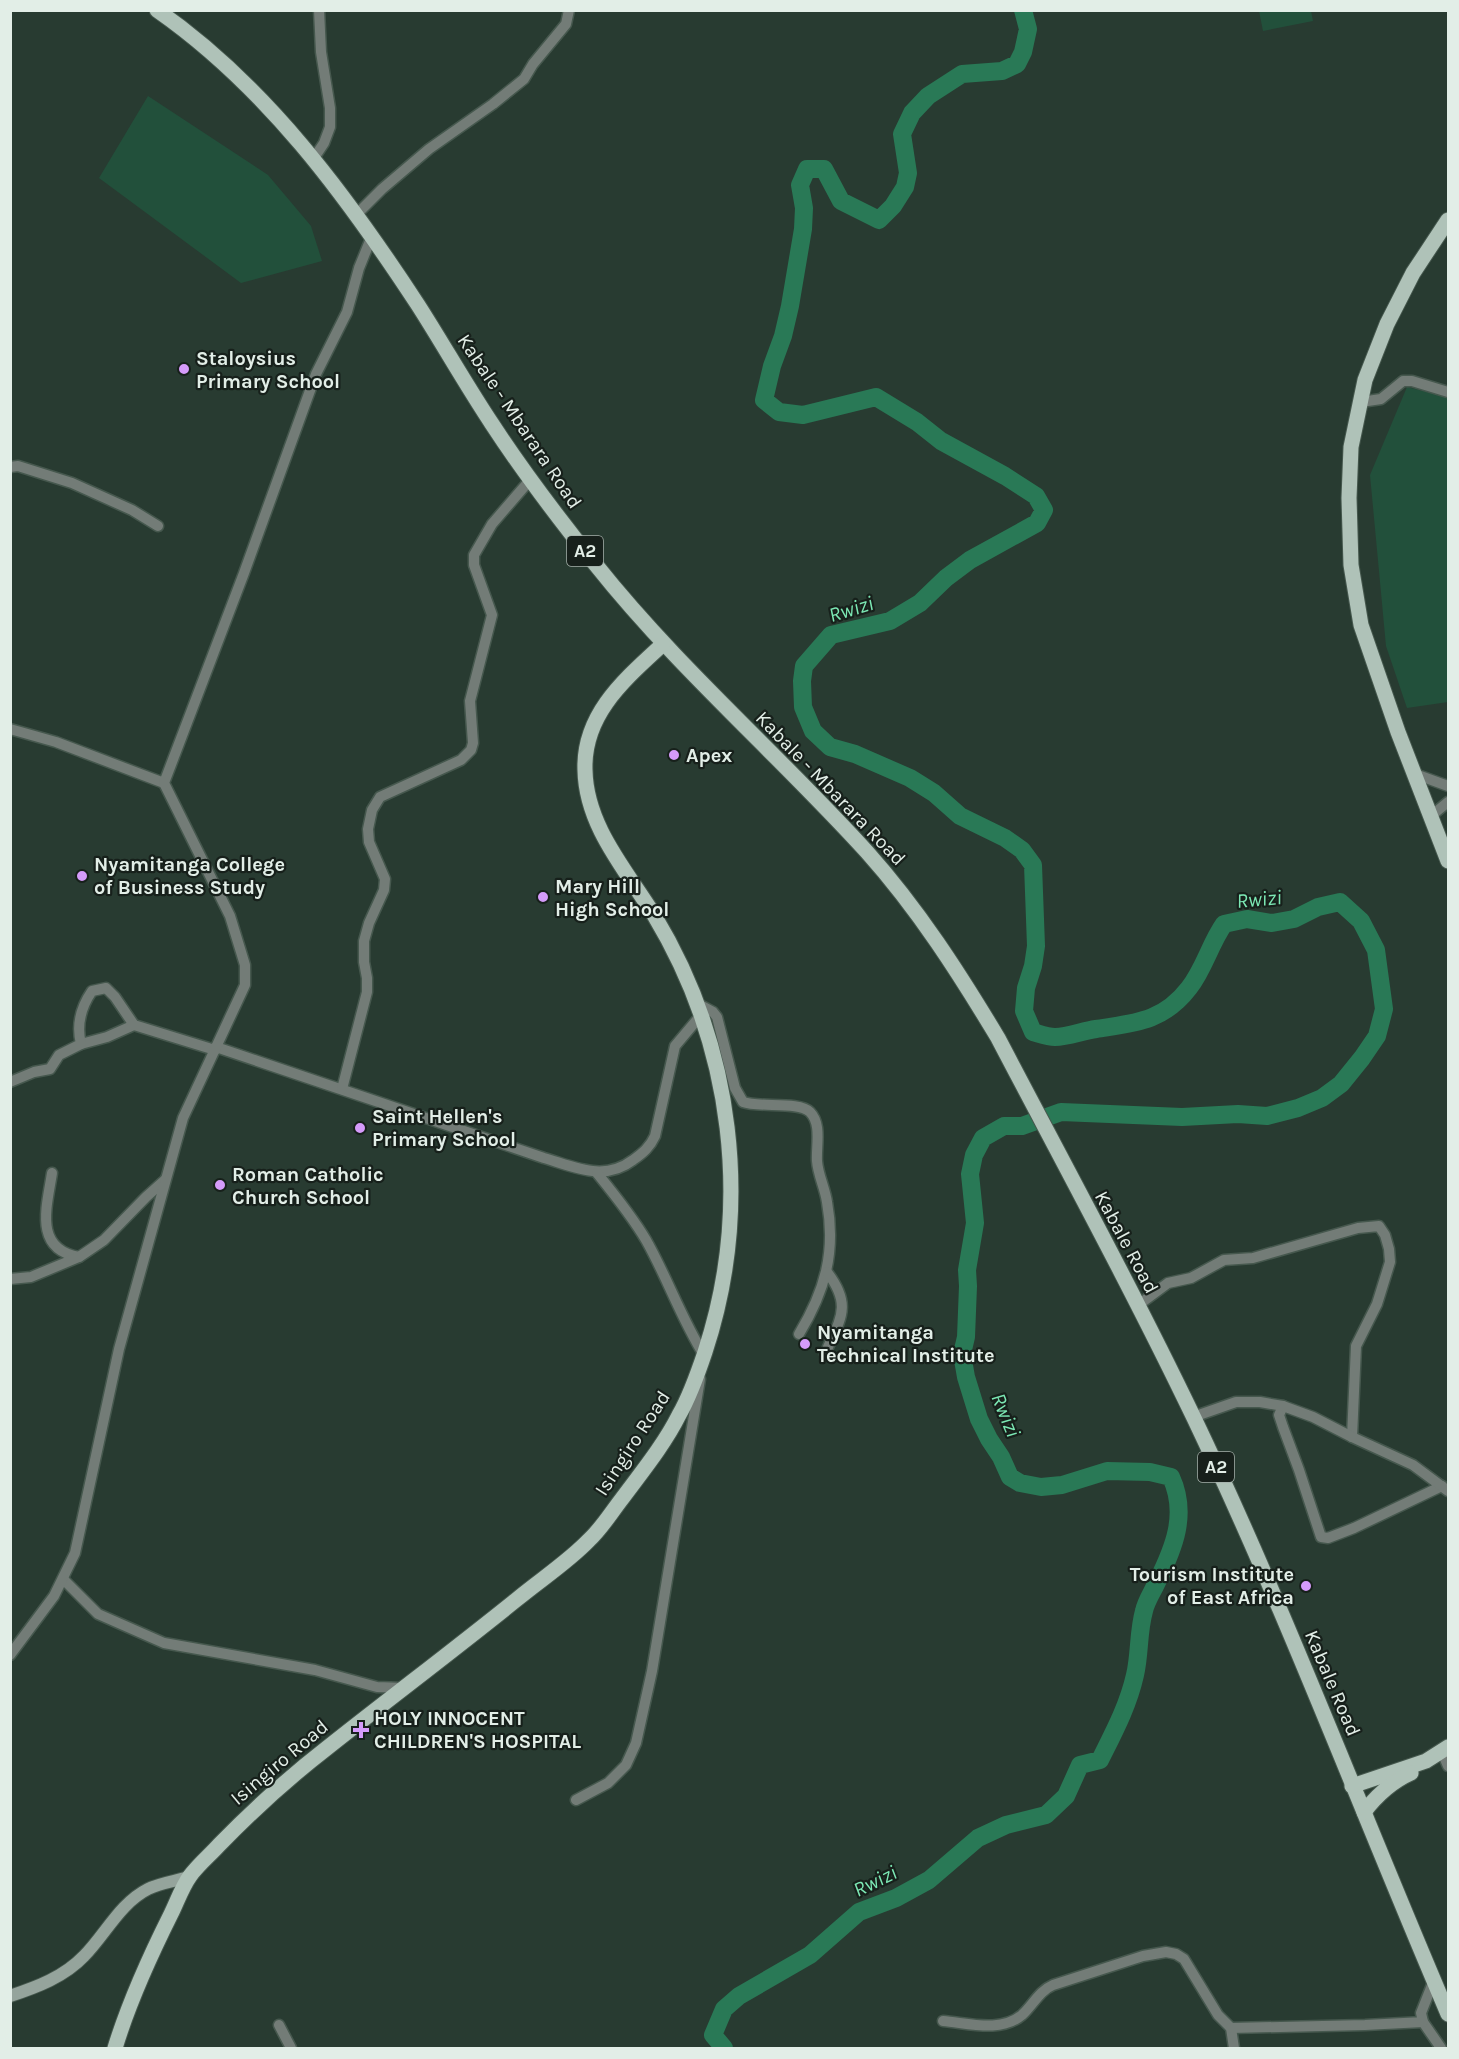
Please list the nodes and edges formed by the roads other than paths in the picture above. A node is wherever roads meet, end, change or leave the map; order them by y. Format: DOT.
graph roads {
  1 [pos="157,10"];
  2 [pos="319,10"];
  3 [pos="569,10"];
  4 [pos="314,158"];
  5 [pos="356,215"];
  6 [pos="1449,220"];
  7 [pos="372,236"];
  8 [pos="1449,392"];
  9 [pos="1361,402"];
  10 [pos="10,466"];
  11 [pos="530,480"];
  12 [pos="159,526"];
  13 [pos="663,644"];
  14 [pos="10,729"];
  15 [pos="1415,774"];
  16 [pos="164,783"];
  17 [pos="1449,786"];
  18 [pos="1449,802"];
  19 [pos="1431,816"];
  20 [pos="1449,861"];
  21 [pos="700,1010"];
  22 [pos="134,1025"];
  23 [pos="81,1044"];
  24 [pos="216,1048"];
  25 [pos="10,1082"];
  26 [pos="1022,1085"];
  27 [pos="342,1089"];
  28 [pos="52,1173"];
  29 [pos="597,1173"];
  30 [pos="166,1180"];
  31 [pos="79,1257"];
  32 [pos="827,1272"];
  33 [pos="10,1279"];
  34 [pos="1137,1305"];
  35 [pos="799,1334"];
  36 [pos="825,1354"];
  37 [pos="704,1355"];
  38 [pos="1283,1406"];
  39 [pos="1193,1417"];
  40 [pos="1352,1437"];
  41 [pos="1445,1489"];
  42 [pos="63,1579"];
  43 [pos="10,1655"];
  44 [pos="404,1688"];
  45 [pos="1446,1755"];
  46 [pos="1342,1758"];
  47 [pos="1388,1773"];
  48 [pos="1352,1786"];
  49 [pos="576,1800"];
  50 [pos="1364,1812"];
  51 [pos="189,1877"];
  52 [pos="1434,1980"];
  53 [pos="10,1996"];
  54 [pos="1449,2014"];
  55 [pos="943,2021"];
  56 [pos="1423,2022"];
  57 [pos="279,2025"];
  58 [pos="1231,2028"];
  59 [pos="115,2049"];
  60 [pos="291,2049"];
  61 [pos="1234,2049"];
  62 [pos="1441,2049"];
  1 -- 4 [label="main road, Kabale - Mbarara Road / A2"];
  2 -- 4 [label="street"];
  3 -- 5 [label="street"];
  4 -- 5 [label="main road, Kabale - Mbarara Road / A2"];
  5 -- 7 [label="main road, Kabale - Mbarara Road / A2"];
  6 -- 9 [label="main road"];
  7 -- 11 [label="main road, Kabale - Mbarara Road / A2"];
  7 -- 16 [label="street"];
  8 -- 9 [label="street"];
  9 -- 15 [label="main road"];
  10 -- 12 [label="street"];
  11 -- 13 [label="main road, Kabale - Mbarara Road / A2"];
  11 -- 27 [label="street"];
  13 -- 21 [label="main road, Isingiro Road"];
  13 -- 26 [label="main road, Kabale - Mbarara Road / A2"];
  14 -- 16 [label="street"];
  15 -- 17 [label="street"];
  15 -- 19 [label="main road"];
  16 -- 24 [label="street"];
  18 -- 19 [label="street"];
  19 -- 20 [label="main road"];
  21 -- 29 [label="street"];
  21 -- 32 [label="street"];
  21 -- 37 [label="main road, Isingiro Road"];
  22 -- 23 [label="street"];
  22 -- 23 [label="street"];
  22 -- 24 [label="street"];
  23 -- 25 [label="street"];
  24 -- 27 [label="street"];
  24 -- 30 [label="street"];
  26 -- 34 [label="main road, Kabale Road / A2"];
  27 -- 29 [label="street"];
  28 -- 31 [label="street"];
  29 -- 37 [label="street"];
  30 -- 31 [label="street"];
  30 -- 42 [label="street"];
  31 -- 33 [label="street"];
  32 -- 35 [label="street"];
  32 -- 36 [label="street"];
  34 -- 39 [label="main road, Kabale Road / A2"];
  34 -- 40 [label="street"];
  37 -- 44 [label="main road, Isingiro Road"];
  37 -- 49 [label="street"];
  38 -- 39 [label="street"];
  38 -- 40 [label="street"];
  38 -- 41 [label="street"];
  39 -- 46 [label="main road, Kabale Road / A2"];
  40 -- 41 [label="street"];
  42 -- 43 [label="street"];
  42 -- 44 [label="street"];
  44 -- 51 [label="main road, Isingiro Road"];
  45 -- 47 [label="main road"];
  45 -- 50 [label="main road"];
  46 -- 47 [label="main road"];
  46 -- 48 [label="main road, Kabale Road / A2"];
  47 -- 48 [label="main road"];
  48 -- 50 [label="main road, Kabale Road / A2"];
  50 -- 52 [label="main road, Kabale Road / A2"];
  51 -- 53 [label="main road"];
  51 -- 59 [label="main road, Isingiro Road"];
  52 -- 54 [label="main road, Kabale Road / A2"];
  52 -- 56 [label="street"];
  55 -- 58 [label="street"];
  56 -- 58 [label="street"];
  56 -- 62 [label="street"];
  57 -- 60 [label="street"];
  58 -- 61 [label="street"];
}
